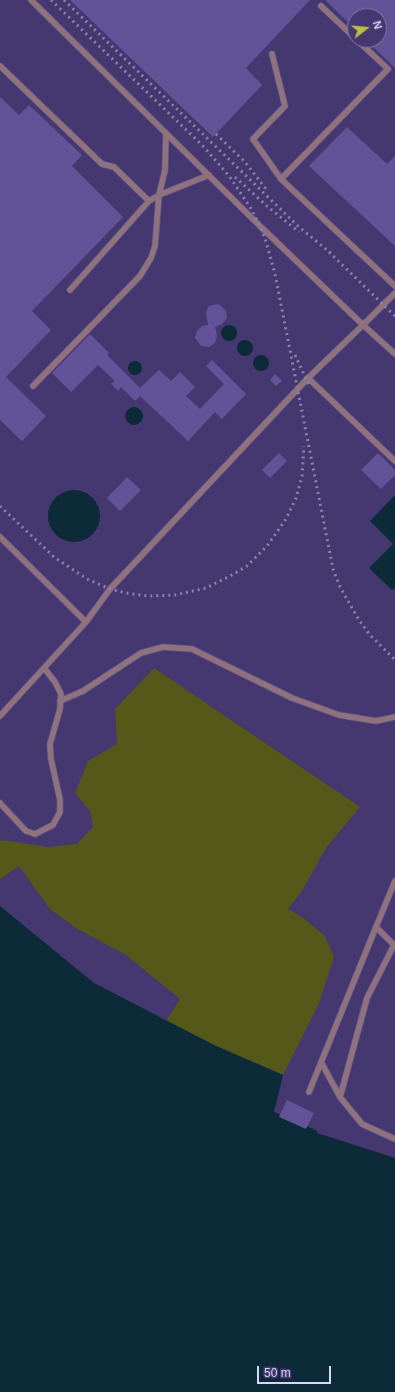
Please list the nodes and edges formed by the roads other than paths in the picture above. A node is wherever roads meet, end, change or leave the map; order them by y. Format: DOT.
graph roads {
  1 [pos="31,0"];
  2 [pos="321,6"];
  3 [pos="347,30"];
  4 [pos="366,48"];
  5 [pos="272,54"];
  6 [pos="0,66"];
  7 [pos="166,134"];
  8 [pos="209,175"];
  9 [pos="281,179"];
  10 [pos="159,195"];
  11 [pos="149,202"];
  12 [pos="395,286"];
  13 [pos="70,290"];
  14 [pos="395,293"];
  15 [pos="363,325"];
  16 [pos="395,354"];
  17 [pos="308,378"];
  18 [pos="33,386"];
  19 [pos="395,461"];
  20 [pos="0,537"];
  21 [pos="86,622"];
  22 [pos="44,668"];
  23 [pos="60,701"];
  24 [pos="0,716"];
  25 [pos="395,717"];
  26 [pos="0,803"];
  27 [pos="395,881"];
  28 [pos="376,927"];
  29 [pos="321,1062"];
  30 [pos="309,1092"];
  31 [pos="340,1097"];
  32 [pos="395,1139"];
  1 -- 7 [label="lane"];
  2 -- 3 [label="lane"];
  4 -- 9 [label="lane"];
  5 -- 9 [label="lane"];
  6 -- 11 [label="lane"];
  7 -- 8 [label="lane"];
  7 -- 10 [label="lane"];
  8 -- 10 [label="lane"];
  8 -- 15 [label="lane"];
  9 -- 12 [label="lane"];
  10 -- 11 [label="lane"];
  10 -- 18 [label="lane"];
  11 -- 13 [label="lane"];
  14 -- 15 [label="lane"];
  15 -- 16 [label="lane"];
  15 -- 17 [label="lane"];
  17 -- 19 [label="lane"];
  17 -- 21 [label="lane"];
  20 -- 21 [label="lane"];
  21 -- 22 [label="lane"];
  22 -- 23 [label="lane"];
  22 -- 24 [label="lane"];
  23 -- 25 [label="lane"];
  23 -- 26 [label="lane"];
  27 -- 28 [label="lane"];
  28 -- 29 [label="lane"];
  28 -- 31 [label="lane"];
  29 -- 30 [label="lane"];
  29 -- 31 [label="lane"];
  31 -- 32 [label="lane"];
}
